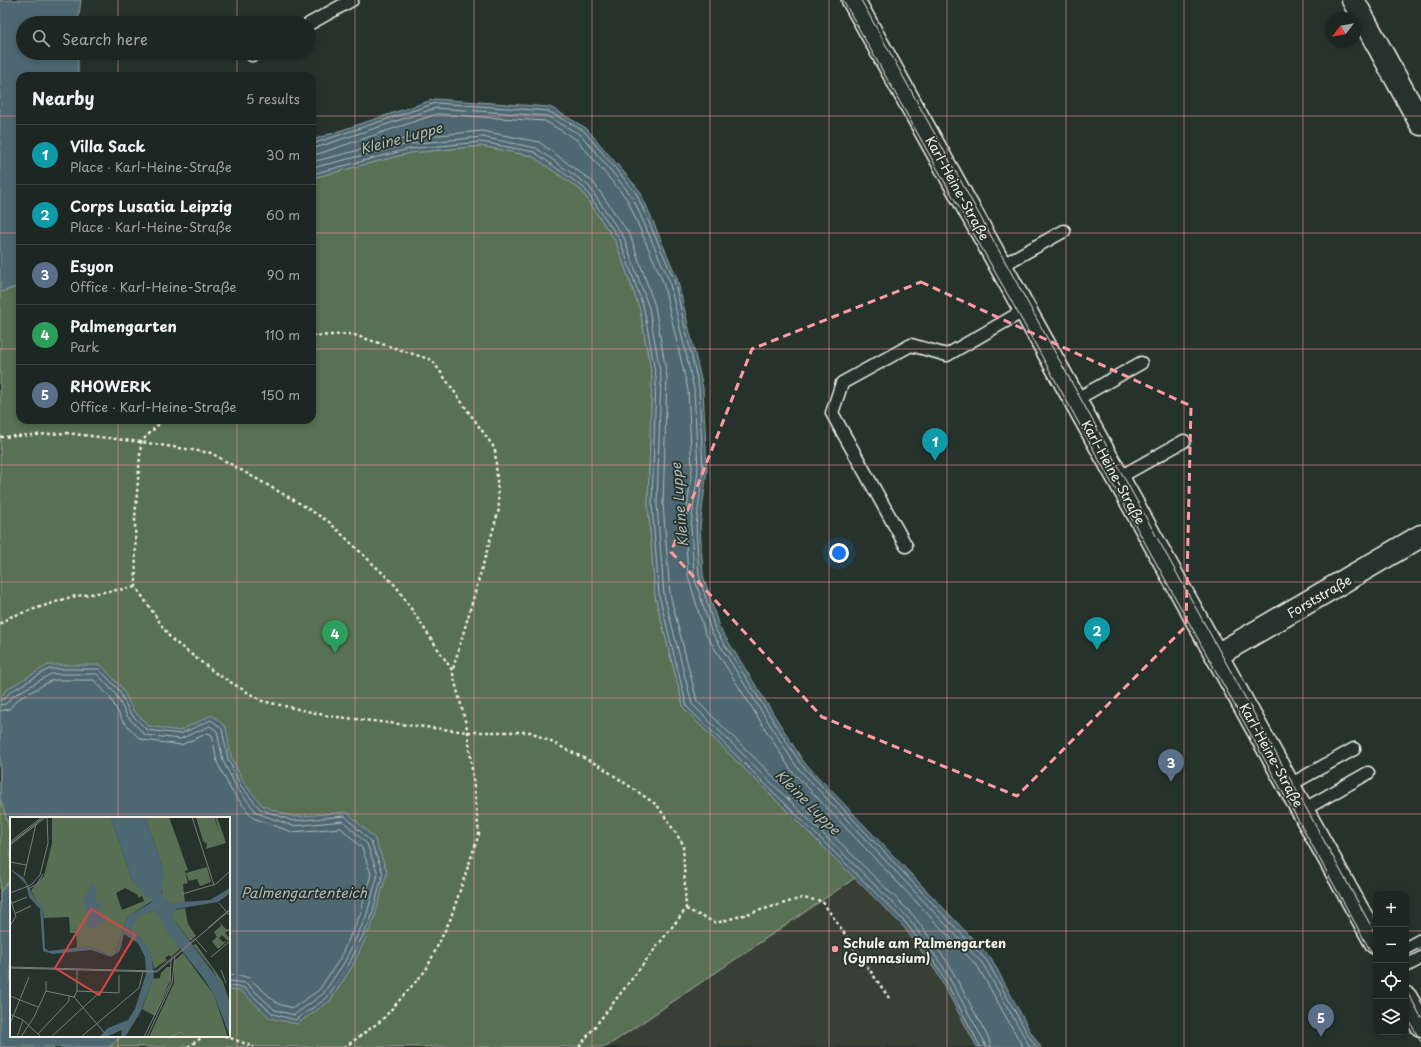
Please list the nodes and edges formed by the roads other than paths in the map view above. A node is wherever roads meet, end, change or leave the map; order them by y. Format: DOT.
graph roads {
  1 [pos="352,0"];
  2 [pos="853,0"];
  3 [pos="1361,3"];
  4 [pos="316,20"];
  5 [pos="1421,124"];
  6 [pos="1064,231"];
  7 [pos="1001,266"];
  8 [pos="1025,310"];
  9 [pos="1141,363"];
  10 [pos="1075,400"];
  11 [pos="1184,441"];
  12 [pos="1118,478"];
  13 [pos="1421,536"];
  14 [pos="906,546"];
  15 [pos="1216,656"];
  16 [pos="1354,749"];
  17 [pos="1368,773"];
  18 [pos="1288,786"];
  19 [pos="1302,810"];
  20 [pos="1373,938"];
  21 [pos="1421,940"];
  22 [pos="1409,946"];
  23 [pos="1421,958"];
  24 [pos="1409,964"];
  25 [pos="1407,999"];
  26 [pos="1421,1025"];
  1 -- 4 [label="lane"];
  2 -- 7 [label="main road, Karl-Heine-Straße"];
  3 -- 5 [label="main road"];
  6 -- 7 [label="lane"];
  7 -- 8 [label="main road, Karl-Heine-Straße"];
  8 -- 10 [label="main road, Karl-Heine-Straße"];
  8 -- 14 [label="lane"];
  9 -- 10 [label="lane"];
  10 -- 12 [label="main road, Karl-Heine-Straße"];
  11 -- 12 [label="lane"];
  12 -- 15 [label="main road, Karl-Heine-Straße"];
  13 -- 15 [label="main road, Forststraße"];
  15 -- 18 [label="main road, Karl-Heine-Straße"];
  16 -- 18 [label="lane"];
  17 -- 19 [label="lane"];
  18 -- 19 [label="main road, Karl-Heine-Straße"];
  19 -- 20 [label="main road, Karl-Heine-Straße"];
  21 -- 22 [label="lane"];
  23 -- 24 [label="lane"];
  25 -- 26 [label="main road"];
}
